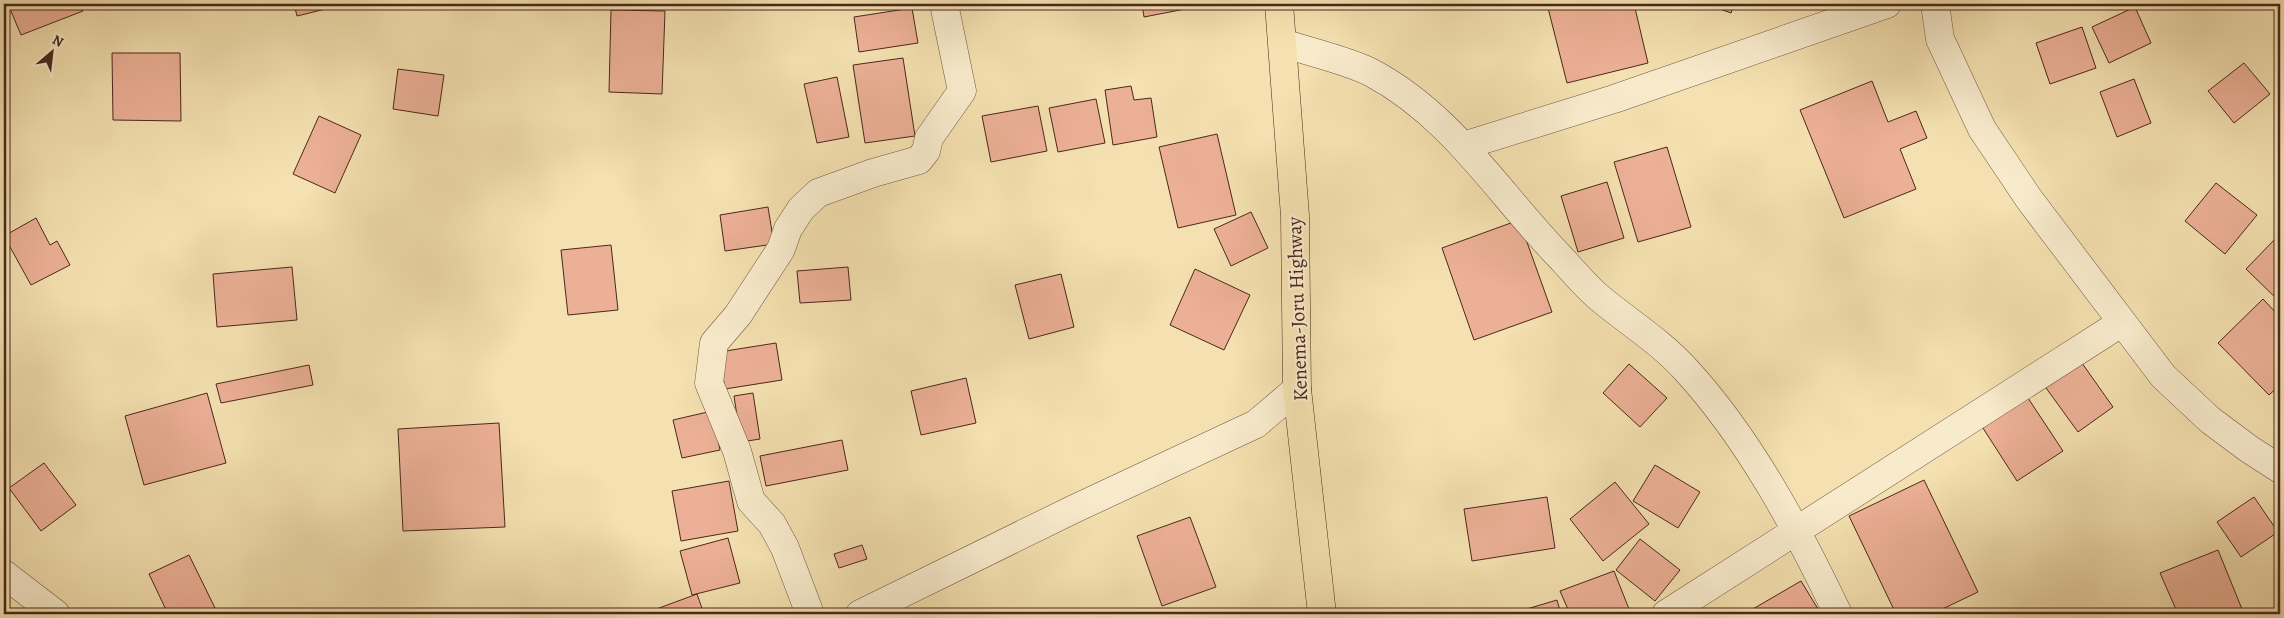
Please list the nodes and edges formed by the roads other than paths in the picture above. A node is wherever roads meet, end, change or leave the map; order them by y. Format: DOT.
graph roads {
  1 [pos="944,4"];
  2 [pos="1279,4"];
  3 [pos="1887,4"];
  4 [pos="1935,4"];
  5 [pos="1283,43"];
  6 [pos="1463,146"];
  7 [pos="2121,323"];
  8 [pos="1297,390"];
  9 [pos="2280,469"];
  10 [pos="1794,531"];
  11 [pos="4,574"];
  12 [pos="56,614"];
  13 [pos="810,614"];
  14 [pos="860,614"];
  15 [pos="1322,614"];
  16 [pos="1666,614"];
  17 [pos="1838,614"];
  1 -- 13 [label="street"];
  2 -- 5 [label="highway, Kenema-Joru Highway"];
  3 -- 6 [label="street"];
  4 -- 7 [label="street"];
  5 -- 6 [label="street"];
  5 -- 8 [label="highway, Kenema-Joru Highway"];
  6 -- 10 [label="street"];
  7 -- 9 [label="street"];
  7 -- 10 [label="street"];
  8 -- 14 [label="street"];
  8 -- 15 [label="highway, Kenema-Joru Highway"];
  10 -- 16 [label="street"];
  10 -- 17 [label="street"];
  11 -- 12 [label="street"];
}
